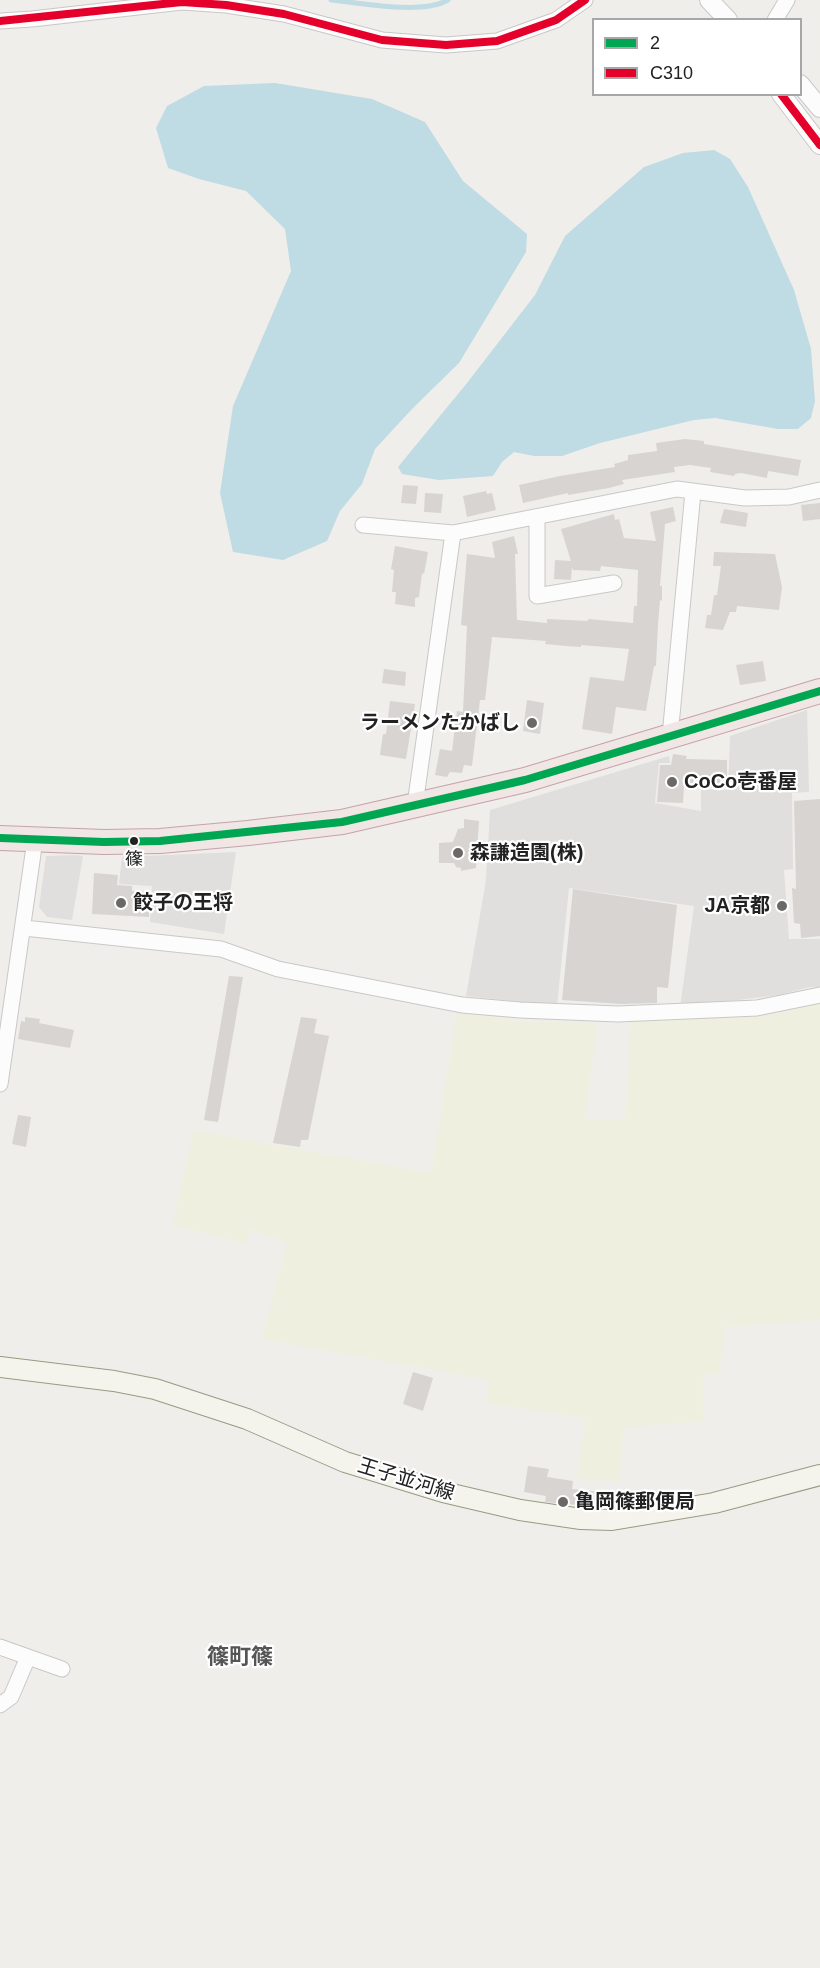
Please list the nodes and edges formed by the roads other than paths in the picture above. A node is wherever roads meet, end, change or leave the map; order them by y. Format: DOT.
graph roads {
  1 [pos="585,0"];
  2 [pos="709,0"];
  3 [pos="787,0"];
  4 [pos="285,7"];
  5 [pos="726,18"];
  6 [pos="776,18"];
  7 [pos="0,21"];
  8 [pos="802,85"];
  9 [pos="783,96"];
  10 [pos="820,108"];
  11 [pos="820,145"];
  12 [pos="820,490"];
  13 [pos="693,492"];
  14 [pos="537,517"];
  15 [pos="363,525"];
  16 [pos="453,532"];
  17 [pos="614,583"];
  18 [pos="820,691"];
  19 [pos="670,736"];
  20 [pos="415,805"];
  21 [pos="0,838"];
  22 [pos="35,840"];
  23 [pos="24,928"];
  24 [pos="820,995"];
  25 [pos="0,1084"];
  26 [pos="0,1367"];
  27 [pos="820,1475"];
  28 [pos="0,1647"];
  29 [pos="28,1657"];
  30 [pos="62,1669"];
  31 [pos="0,1705"];
  1 -- 4 [label="street"];
  2 -- 5 [label="street"];
  3 -- 6 [label="street"];
  4 -- 7 [label="street"];
  8 -- 10 [label="street"];
  9 -- 11 [label="street"];
  12 -- 13 [label="street"];
  13 -- 14 [label="street"];
  13 -- 19 [label="street"];
  14 -- 16 [label="street"];
  14 -- 17 [label="street"];
  15 -- 16 [label="street"];
  16 -- 20 [label="street"];
  18 -- 19 [label="highway"];
  19 -- 20 [label="highway"];
  20 -- 22 [label="highway"];
  21 -- 22 [label="highway"];
  22 -- 23 [label="street"];
  23 -- 24 [label="street"];
  23 -- 25 [label="street"];
  26 -- 27 [label="main road, 王子並河線"];
  28 -- 29 [label="street"];
  29 -- 30 [label="street"];
  29 -- 31 [label="street"];
}
